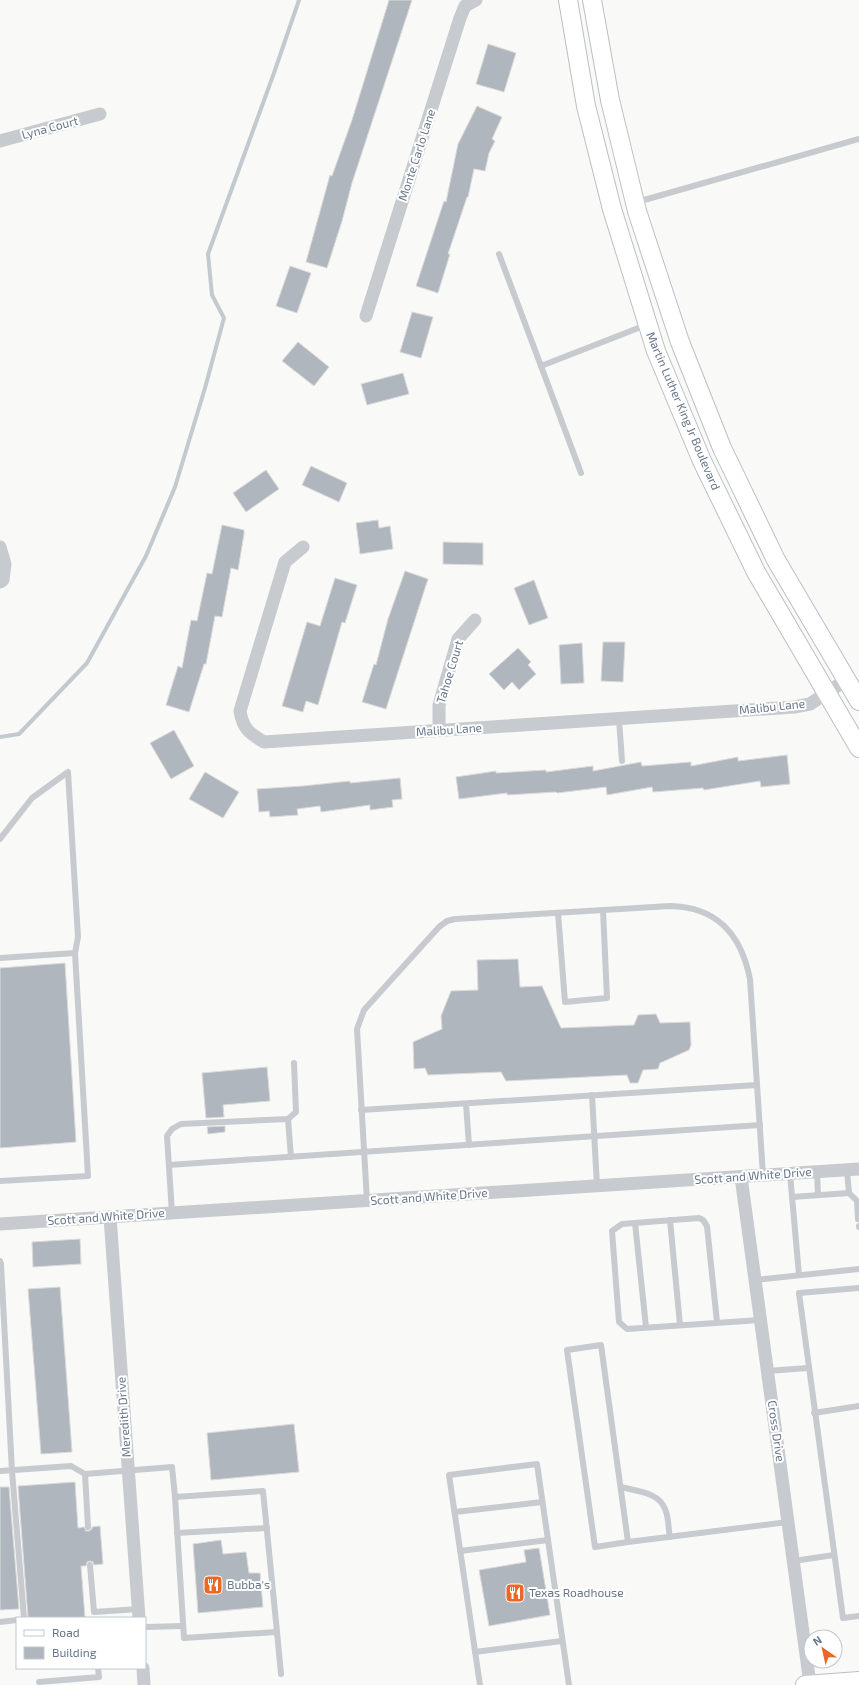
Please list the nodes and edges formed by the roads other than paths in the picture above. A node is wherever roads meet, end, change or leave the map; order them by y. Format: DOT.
graph roads {
  1 [pos="476,0"];
  2 [pos="568,0"];
  3 [pos="592,0"];
  4 [pos="100,114"];
  5 [pos="859,139"];
  6 [pos="0,141"];
  7 [pos="635,203"];
  8 [pos="612,209"];
  9 [pos="500,254"];
  10 [pos="366,316"];
  11 [pos="648,324"];
  12 [pos="541,366"];
  13 [pos="581,473"];
  14 [pos="0,547"];
  15 [pos="303,547"];
  16 [pos="0,582"];
  17 [pos="475,620"];
  18 [pos="846,680"];
  19 [pos="826,693"];
  20 [pos="859,701"];
  21 [pos="619,719"];
  22 [pos="439,730"];
  23 [pos="859,748"];
  24 [pos="622,761"];
  25 [pos="0,839"];
  26 [pos="603,910"];
  27 [pos="558,913"];
  28 [pos="75,953"];
  29 [pos="0,958"];
  30 [pos="294,1063"];
  31 [pos="757,1085"];
  32 [pos="592,1095"];
  33 [pos="466,1104"];
  34 [pos="362,1110"];
  35 [pos="288,1119"];
  36 [pos="760,1125"];
  37 [pos="594,1136"];
  38 [pos="468,1145"];
  39 [pos="364,1152"];
  40 [pos="291,1157"];
  41 [pos="169,1165"];
  42 [pos="853,1169"];
  43 [pos="817,1172"];
  44 [pos="790,1174"];
  45 [pos="763,1176"];
  46 [pos="741,1177"];
  47 [pos="0,1181"];
  48 [pos="597,1186"];
  49 [pos="849,1193"];
  50 [pos="818,1195"];
  51 [pos="792,1197"];
  52 [pos="367,1201"];
  53 [pos="172,1213"];
  54 [pos="110,1217"];
  55 [pos="670,1220"];
  56 [pos="635,1223"];
  57 [pos="0,1224"];
  58 [pos="859,1224"];
  59 [pos="0,1261"];
  60 [pos="859,1269"];
  61 [pos="799,1275"];
  62 [pos="754,1280"];
  63 [pos="859,1288"];
  64 [pos="760,1320"];
  65 [pos="717,1322"];
  66 [pos="680,1325"];
  67 [pos="646,1327"];
  68 [pos="808,1368"];
  69 [pos="767,1371"];
  70 [pos="859,1406"];
  71 [pos="814,1413"];
  72 [pos="128,1470"];
  73 [pos="0,1471"];
  74 [pos="12,1471"];
  75 [pos="85,1474"];
  76 [pos="621,1487"];
  77 [pos="175,1497"];
  78 [pos="542,1502"];
  79 [pos="455,1512"];
  80 [pos="788,1522"];
  81 [pos="88,1527"];
  82 [pos="267,1528"];
  83 [pos="177,1533"];
  84 [pos="670,1537"];
  85 [pos="548,1540"];
  86 [pos="628,1542"];
  87 [pos="460,1551"];
  88 [pos="834,1555"];
  89 [pos="793,1561"];
  90 [pos="90,1565"];
  91 [pos="139,1614"];
  92 [pos="94,1615"];
  93 [pos="859,1616"];
  94 [pos="24,1617"];
  95 [pos="16,1620"];
  96 [pos="0,1622"];
  97 [pos="183,1626"];
  98 [pos="146,1627"];
  99 [pos="277,1632"];
  100 [pos="562,1641"];
  101 [pos="475,1652"];
  102 [pos="98,1669"];
  103 [pos="143,1669"];
  104 [pos="281,1674"];
  105 [pos="859,1681"];
  106 [pos="39,1682"];
  107 [pos="810,1684"];
  108 [pos="144,1685"];
  109 [pos="480,1685"];
  110 [pos="569,1685"];
  111 [pos="805,1685"];
  1 -- 10 [label="street, Monte Carlo Lane"];
  2 -- 8 [label="main road, Martin Luther King Jr Boulevard"];
  3 -- 7 [label="main road, Martin Luther King Jr Boulevard"];
  4 -- 6 [label="street, Lyna Court"];
  5 -- 7 [label="lane"];
  7 -- 8 [label="main road"];
  7 -- 18 [label="main road, Martin Luther King Jr Boulevard"];
  8 -- 11 [label="main road, Martin Luther King Jr Boulevard"];
  9 -- 12 [label="lane"];
  11 -- 12 [label="lane"];
  11 -- 19 [label="main road, Martin Luther King Jr Boulevard"];
  12 -- 13 [label="lane"];
  14 -- 16 [label="street"];
  15 -- 22 [label="street, Malibu Lane"];
  17 -- 22 [label="street, Tahoe Court"];
  18 -- 19 [label="street, Malibu Lane"];
  18 -- 20 [label="main road, Martin Luther King Jr Boulevard"];
  19 -- 21 [label="street, Malibu Lane"];
  19 -- 23 [label="main road, Martin Luther King Jr Boulevard"];
  21 -- 22 [label="street, Malibu Lane"];
  21 -- 24 [label="lane"];
  25 -- 28 [label="lane"];
  26 -- 27 [label="lane"];
  26 -- 27 [label="lane"];
  26 -- 31 [label="lane"];
  27 -- 34 [label="lane"];
  28 -- 29 [label="lane"];
  28 -- 47 [label="lane"];
  30 -- 35 [label="lane"];
  31 -- 32 [label="lane"];
  31 -- 36 [label="lane"];
  32 -- 33 [label="lane"];
  32 -- 37 [label="lane"];
  33 -- 34 [label="lane"];
  33 -- 38 [label="lane"];
  34 -- 39 [label="lane"];
  35 -- 40 [label="lane"];
  35 -- 41 [label="lane"];
  36 -- 37 [label="lane"];
  36 -- 45 [label="lane"];
  37 -- 38 [label="lane"];
  37 -- 48 [label="lane"];
  38 -- 39 [label="lane"];
  39 -- 40 [label="lane"];
  39 -- 52 [label="lane"];
  40 -- 41 [label="lane"];
  41 -- 53 [label="lane"];
  42 -- 43 [label="street, Scott and White Drive"];
  42 -- 49 [label="lane"];
  43 -- 44 [label="street, Scott and White Drive"];
  43 -- 50 [label="lane"];
  44 -- 45 [label="street, Scott and White Drive"];
  44 -- 51 [label="lane"];
  45 -- 46 [label="street, Scott and White Drive"];
  46 -- 48 [label="street, Scott and White Drive"];
  46 -- 62 [label="street, Cross Drive"];
  48 -- 52 [label="street, Scott and White Drive"];
  49 -- 50 [label="lane"];
  49 -- 58 [label="lane"];
  50 -- 51 [label="lane"];
  51 -- 61 [label="lane"];
  52 -- 53 [label="street, Scott and White Drive"];
  53 -- 54 [label="street, Scott and White Drive"];
  54 -- 57 [label="street, Scott and White Drive"];
  54 -- 72 [label="street, Meredith Drive"];
  55 -- 56 [label="lane"];
  55 -- 65 [label="lane"];
  55 -- 66 [label="lane"];
  56 -- 67 [label="lane"];
  56 -- 67 [label="lane"];
  59 -- 74 [label="lane"];
  60 -- 61 [label="lane"];
  61 -- 62 [label="lane"];
  62 -- 64 [label="street, Cross Drive"];
  63 -- 68 [label="lane"];
  64 -- 65 [label="lane"];
  64 -- 69 [label="street, Cross Drive"];
  65 -- 66 [label="lane"];
  66 -- 67 [label="lane"];
  68 -- 69 [label="lane"];
  68 -- 71 [label="lane"];
  69 -- 80 [label="street, Cross Drive"];
  70 -- 71 [label="lane"];
  71 -- 88 [label="lane"];
  72 -- 75 [label="lane"];
  72 -- 77 [label="lane"];
  72 -- 91 [label="street, Meredith Drive"];
  73 -- 74 [label="lane"];
  74 -- 75 [label="lane"];
  74 -- 94 [label="lane"];
  75 -- 81 [label="lane"];
  76 -- 84 [label="lane"];
  76 -- 86 [label="lane"];
  76 -- 86 [label="lane"];
  77 -- 82 [label="lane"];
  77 -- 83 [label="lane"];
  78 -- 79 [label="lane"];
  78 -- 79 [label="lane"];
  78 -- 85 [label="lane"];
  79 -- 87 [label="lane"];
  80 -- 84 [label="lane"];
  80 -- 89 [label="street, Cross Drive"];
  82 -- 83 [label="lane"];
  82 -- 99 [label="lane"];
  83 -- 97 [label="lane"];
  84 -- 86 [label="lane"];
  85 -- 87 [label="lane"];
  85 -- 100 [label="lane"];
  87 -- 101 [label="lane"];
  88 -- 89 [label="lane"];
  88 -- 93 [label="lane"];
  89 -- 107 [label="street, Cross Drive"];
  90 -- 92 [label="lane"];
  91 -- 92 [label="lane"];
  95 -- 96 [label="lane"];
  97 -- 98 [label="lane"];
  97 -- 99 [label="lane"];
  99 -- 104 [label="lane"];
  100 -- 101 [label="lane"];
  100 -- 110 [label="lane"];
  101 -- 109 [label="lane"];
  102 -- 106 [label="lane"];
  103 -- 108 [label="street"];
  105 -- 107 [label="main road"];
  107 -- 111 [label="main road"];
}
